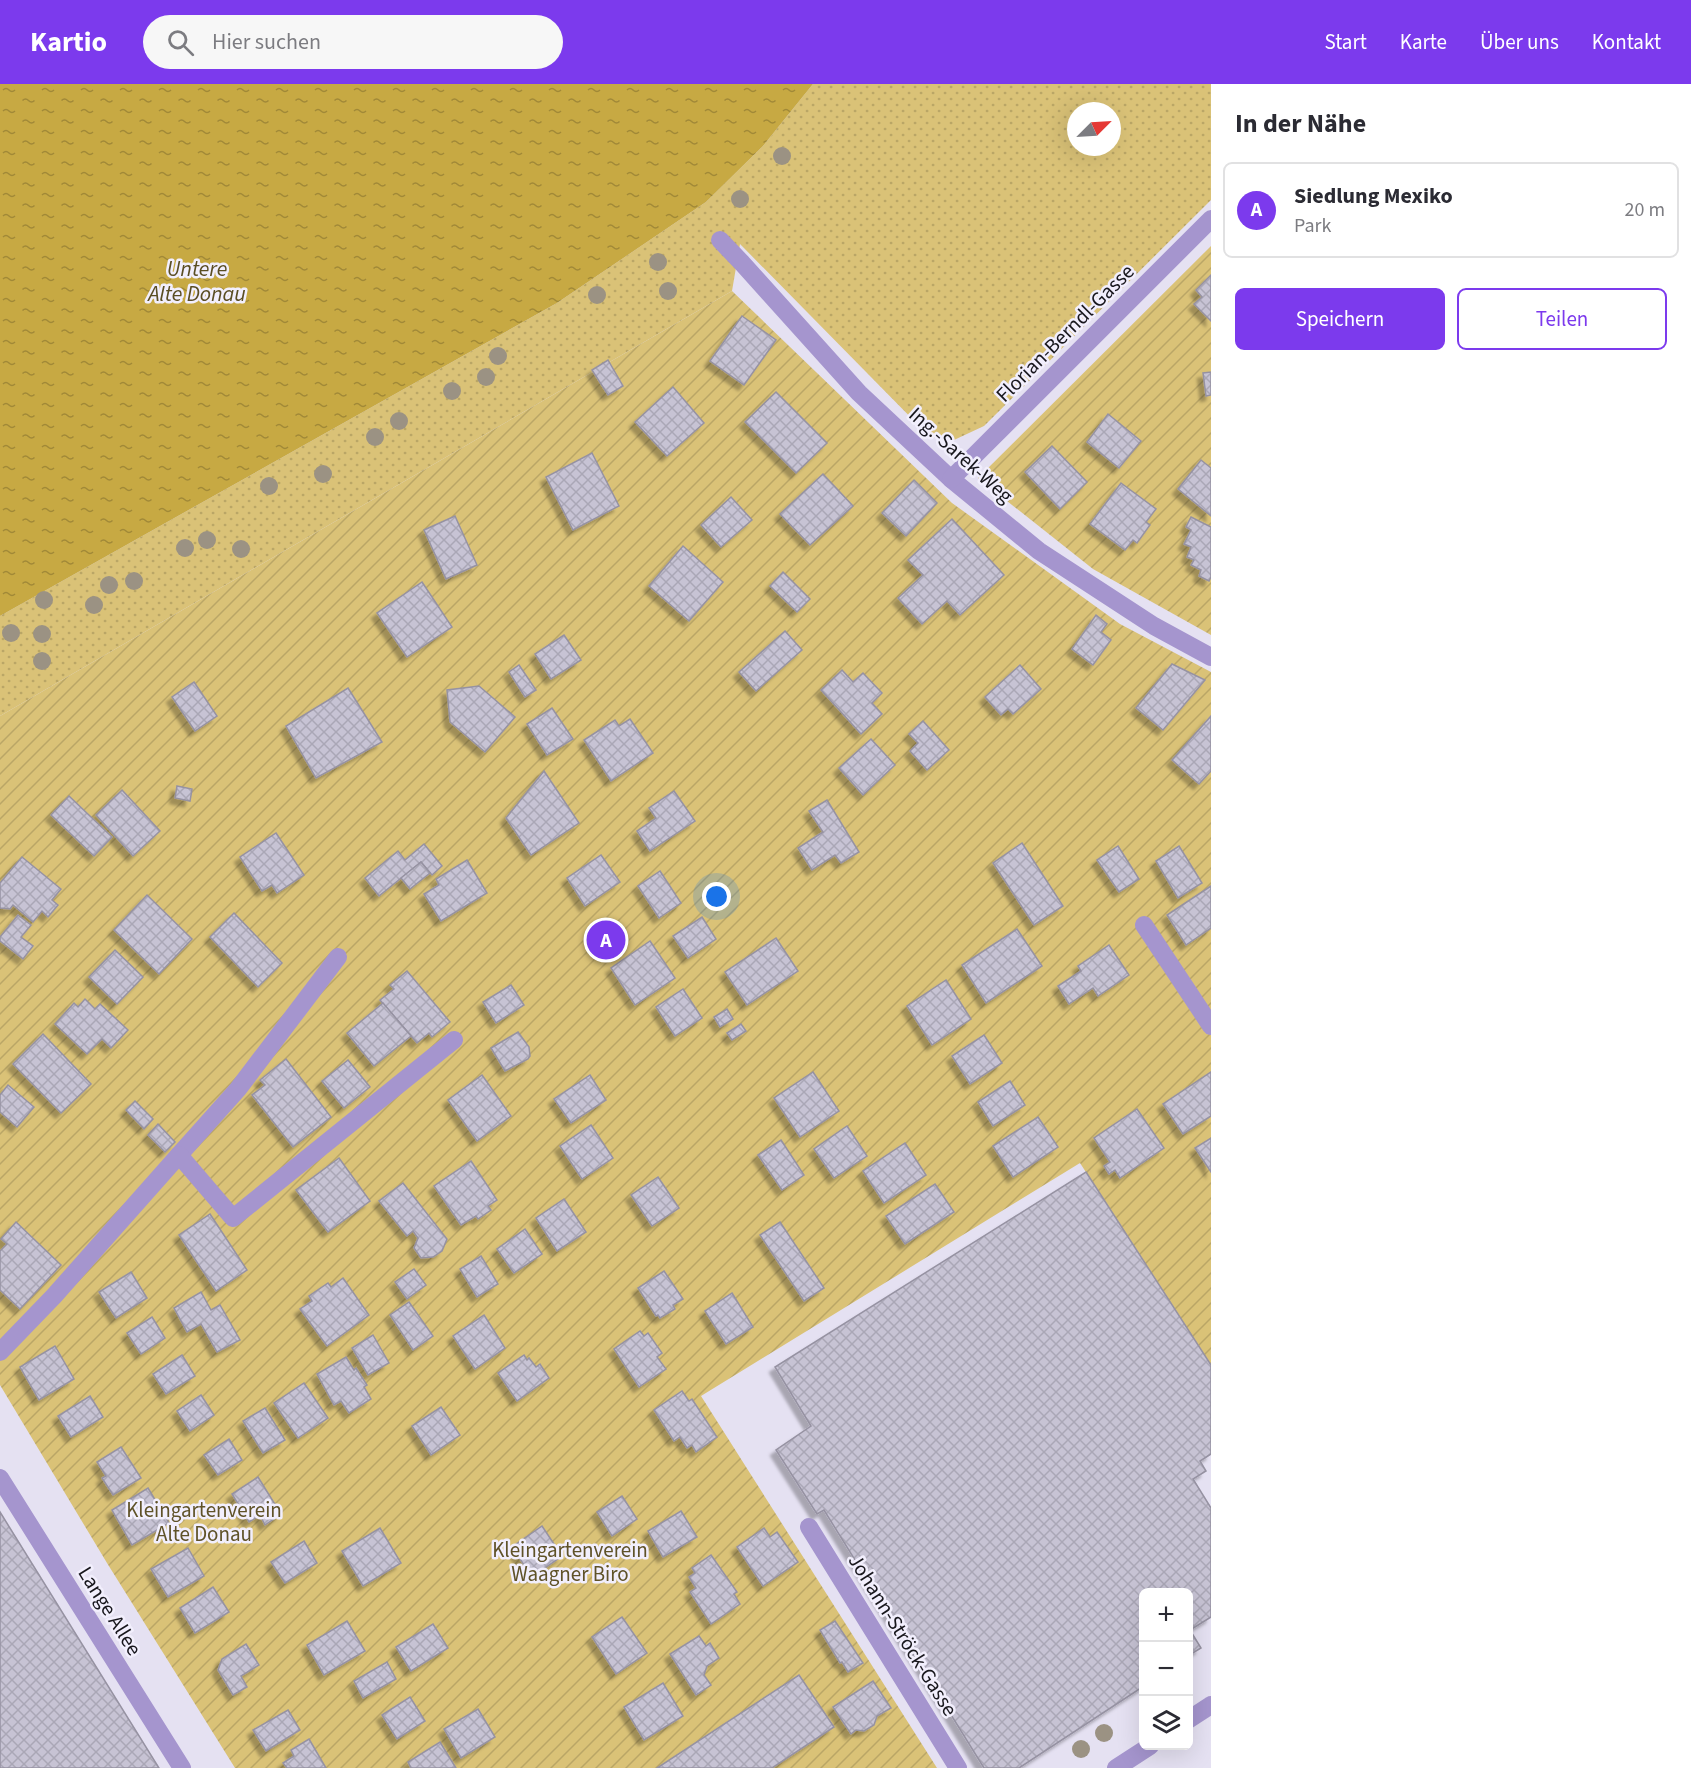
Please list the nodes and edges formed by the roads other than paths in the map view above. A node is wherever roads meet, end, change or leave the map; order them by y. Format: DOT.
graph roads {
  1 [pos="1211,219"];
  2 [pos="720,240"];
  3 [pos="951,479"];
  4 [pos="1211,657"];
  5 [pos="1144,925"];
  6 [pos="338,957"];
  7 [pos="1211,1026"];
  8 [pos="454,1040"];
  9 [pos="179,1155"];
  10 [pos="0,1352"];
  11 [pos="0,1478"];
  12 [pos="809,1527"];
  13 [pos="1211,1705"];
  14 [pos="1193,1717"];
  15 [pos="1144,1750"];
  16 [pos="182,1768"];
  17 [pos="958,1768"];
  18 [pos="1116,1768"];
  1 -- 3 [label="street, Florian-Berndl-Gasse"];
  2 -- 3 [label="street, Ing.-Sarek-Weg"];
  3 -- 4 [label="street, Ing.-Sarek-Weg"];
  5 -- 7 [label="street"];
  6 -- 9 [label="street"];
  8 -- 9 [label="street"];
  9 -- 10 [label="street"];
  11 -- 16 [label="street, Lange Allee"];
  12 -- 17 [label="street, Johann-Ströck-Gasse"];
  13 -- 14 [label="street"];
  15 -- 18 [label="street"];
}
